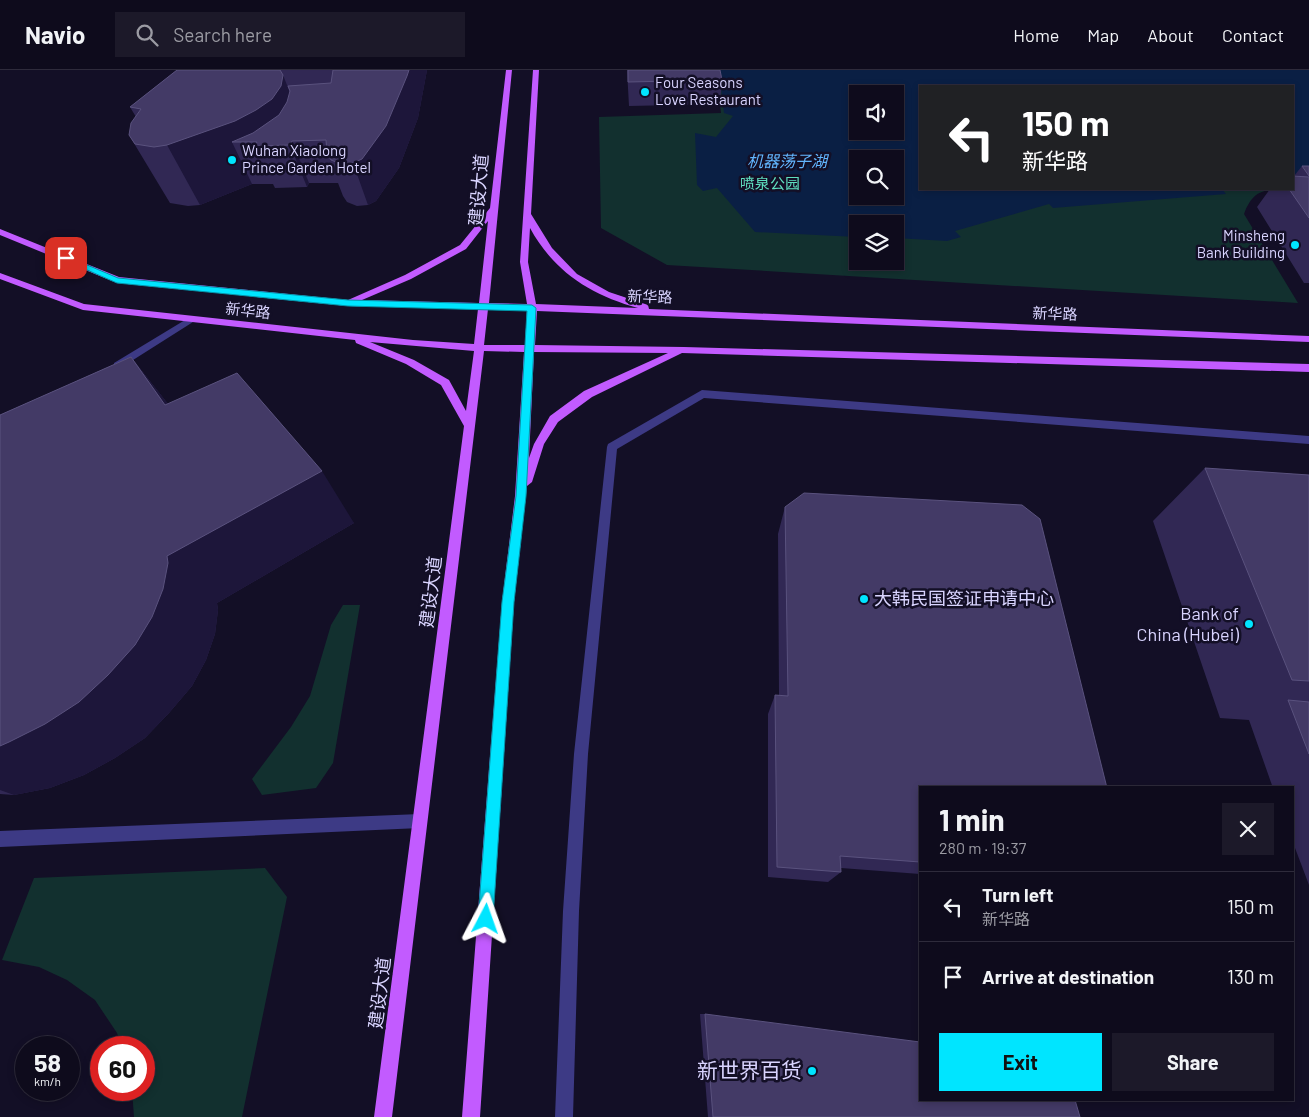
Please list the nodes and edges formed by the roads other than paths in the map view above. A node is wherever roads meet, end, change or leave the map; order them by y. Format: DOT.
graph roads {
  1 [pos="509,70"];
  2 [pos="536,70"];
  3 [pos="495,208"];
  4 [pos="526,211"];
  5 [pos="0,232"];
  6 [pos="0,276"];
  7 [pos="348,303"];
  8 [pos="483,308"];
  9 [pos="532,308"];
  10 [pos="702,314"];
  11 [pos="190,320"];
  12 [pos="343,335"];
  13 [pos="1309,339"];
  14 [pos="479,348"];
  15 [pos="529,349"];
  16 [pos="684,350"];
  17 [pos="1309,368"];
  18 [pos="107,372"];
  19 [pos="469,426"];
  20 [pos="1309,440"];
  21 [pos="521,496"];
  22 [pos="420,821"];
  23 [pos="0,839"];
  24 [pos="383,1117"];
  25 [pos="471,1117"];
  26 [pos="564,1117"];
  1 -- 3 [label="main road, 建设大道"];
  2 -- 4 [label="main road"];
  3 -- 7 [label="main road"];
  3 -- 8 [label="main road, 建设大道"];
  4 -- 9 [label="main road"];
  4 -- 10 [label="main road"];
  5 -- 7 [label="main road, 新华路"];
  6 -- 11 [label="main road, 新华路"];
  7 -- 8 [label="main road, 新华路"];
  8 -- 9 [label="main road, 新华路"];
  8 -- 14 [label="main road, 建设大道"];
  9 -- 10 [label="main road, 新华路"];
  9 -- 15 [label="main road"];
  10 -- 13 [label="main road, 新华路"];
  11 -- 12 [label="main road, 新华路"];
  11 -- 18 [label="street"];
  12 -- 14 [label="main road, 新华路"];
  12 -- 19 [label="main road"];
  14 -- 15 [label="main road, 新华路"];
  14 -- 19 [label="main road, 建设大道"];
  15 -- 16 [label="main road, 新华路"];
  15 -- 21 [label="main road"];
  16 -- 17 [label="main road, 新华路"];
  16 -- 21 [label="main road"];
  19 -- 22 [label="main road, 建设大道"];
  20 -- 26 [label="street"];
  21 -- 25 [label="main road"];
  22 -- 23 [label="street"];
  22 -- 24 [label="main road, 建设大道"];
}
